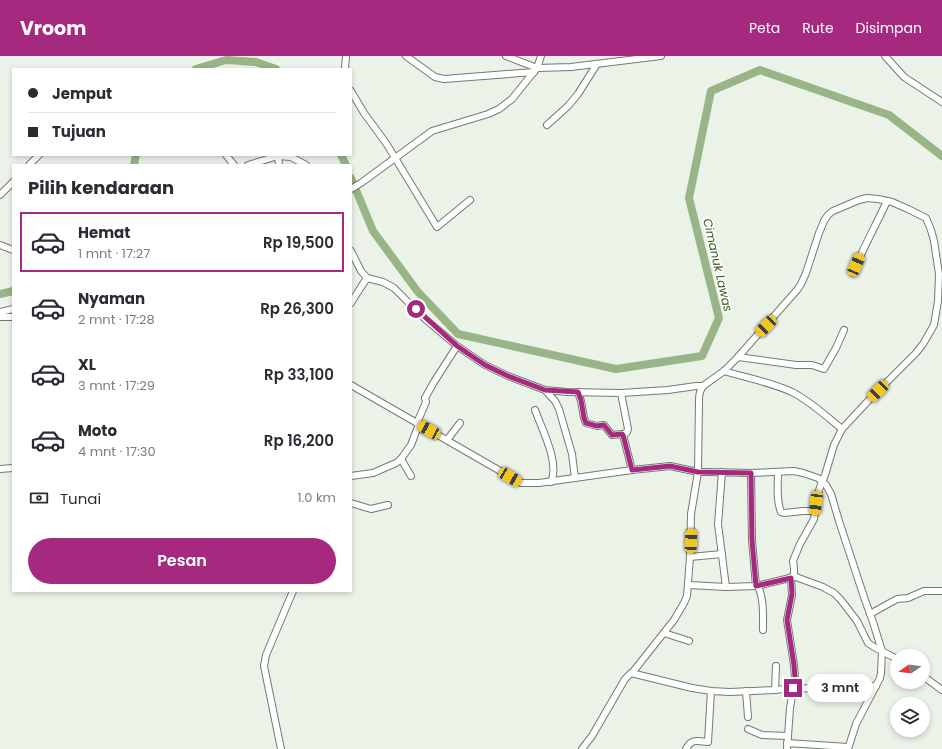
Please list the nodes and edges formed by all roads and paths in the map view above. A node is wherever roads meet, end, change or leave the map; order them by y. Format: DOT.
graph roads {
  1 [pos="346,56"];
  2 [pos="406,56"];
  3 [pos="506,56"];
  4 [pos="540,56"];
  5 [pos="605,56"];
  6 [pos="661,56"];
  7 [pos="885,56"];
  8 [pos="600,64"];
  9 [pos="345,68"];
  10 [pos="535,70"];
  11 [pos="352,93"];
  12 [pos="942,102"];
  13 [pos="547,125"];
  14 [pos="38,156"];
  15 [pos="227,156"];
  16 [pos="278,156"];
  17 [pos="395,158"];
  18 [pos="264,160"];
  19 [pos="296,162"];
  20 [pos="30,164"];
  21 [pos="233,164"];
  22 [pos="251,164"];
  23 [pos="279,164"];
  24 [pos="12,183"];
  25 [pos="352,188"];
  26 [pos="0,195"];
  27 [pos="470,200"];
  28 [pos="887,201"];
  29 [pos="0,245"];
  30 [pos="12,250"];
  31 [pos="352,252"];
  32 [pos="854,273"];
  33 [pos="367,278"];
  34 [pos="353,295"];
  35 [pos="12,309"];
  36 [pos="0,312"];
  37 [pos="0,317"];
  38 [pos="12,317"];
  39 [pos="844,330"];
  40 [pos="457,346"];
  41 [pos="738,357"];
  42 [pos="724,371"];
  43 [pos="352,386"];
  44 [pos="703,386"];
  45 [pos="545,390"];
  46 [pos="578,392"];
  47 [pos="621,393"];
  48 [pos="535,410"];
  49 [pos="460,423"];
  50 [pos="418,424"];
  51 [pos="842,429"];
  52 [pos="623,435"];
  53 [pos="447,440"];
  54 [pos="401,459"];
  55 [pos="12,468"];
  56 [pos="0,469"];
  57 [pos="632,470"];
  58 [pos="698,472"];
  59 [pos="722,472"];
  60 [pos="778,472"];
  61 [pos="751,473"];
  62 [pos="352,476"];
  63 [pos="411,476"];
  64 [pos="575,478"];
  65 [pos="824,478"];
  66 [pos="551,482"];
  67 [pos="352,503"];
  68 [pos="388,505"];
  69 [pos="815,511"];
  70 [pos="722,554"];
  71 [pos="690,557"];
  72 [pos="793,577"];
  73 [pos="689,585"];
  74 [pos="757,586"];
  75 [pos="726,587"];
  76 [pos="942,591"];
  77 [pos="293,592"];
  78 [pos="870,614"];
  79 [pos="873,622"];
  80 [pos="763,630"];
  81 [pos="862,631"];
  82 [pos="664,633"];
  83 [pos="689,641"];
  84 [pos="884,652"];
  85 [pos="890,655"];
  86 [pos="776,666"];
  87 [pos="632,673"];
  88 [pos="930,681"];
  89 [pos="876,686"];
  90 [pos="793,688"];
  91 [pos="775,690"];
  92 [pos="942,690"];
  93 [pos="711,691"];
  94 [pos="746,691"];
  95 [pos="748,717"];
  96 [pos="748,729"];
  97 [pos="708,742"];
  98 [pos="788,743"];
  99 [pos="848,748"];
  100 [pos="281,749"];
  101 [pos="582,749"];
  102 [pos="686,749"];
  103 [pos="707,749"];
  1 -- 9 [label="street"];
  2 -- 10 [label="street"];
  3 -- 10 [label="street"];
  4 -- 10 [label="street"];
  5 -- 8 [label="street"];
  6 -- 8 [label="street"];
  7 -- 12 [label="street"];
  8 -- 10 [label="street"];
  8 -- 13 [label="street"];
  10 -- 17 [label="street"];
  11 -- 17 [label="street"];
  14 -- 20 [label="street"];
  15 -- 21 [label="street"];
  16 -- 18 [label="street"];
  16 -- 19 [label="street"];
  16 -- 23 [label="street"];
  17 -- 25 [label="street"];
  17 -- 27 [label="street"];
  18 -- 22 [label="street"];
  24 -- 26 [label="street"];
  28 -- 32 [label="street"];
  28 -- 41 [label="street"];
  28 -- 51 [label="street"];
  29 -- 30 [label="street"];
  31 -- 33 [label="street"];
  33 -- 34 [label="street"];
  33 -- 40 [label="street"];
  35 -- 36 [label="street"];
  37 -- 38 [label="street"];
  39 -- 41 [label="street"];
  40 -- 45 [label="street"];
  40 -- 50 [label="street"];
  41 -- 42 [label="street"];
  42 -- 44 [label="street"];
  42 -- 51 [label="street"];
  43 -- 50 [label="street"];
  44 -- 47 [label="street"];
  44 -- 58 [label="street"];
  45 -- 46 [label="street"];
  45 -- 64 [label="street"];
  46 -- 47 [label="street"];
  46 -- 52 [label="street"];
  47 -- 52 [label="street"];
  48 -- 66 [label="street"];
  49 -- 53 [label="street"];
  50 -- 53 [label="street"];
  50 -- 54 [label="street"];
  51 -- 65 [label="street"];
  52 -- 57 [label="street"];
  53 -- 66 [label="street"];
  54 -- 62 [label="street"];
  54 -- 63 [label="street"];
  55 -- 56 [label="street"];
  57 -- 58 [label="street"];
  57 -- 64 [label="street"];
  58 -- 59 [label="street"];
  58 -- 71 [label="street"];
  59 -- 61 [label="street"];
  59 -- 70 [label="street"];
  60 -- 61 [label="street"];
  60 -- 65 [label="street"];
  60 -- 69 [label="street"];
  61 -- 74 [label="street"];
  64 -- 66 [label="street"];
  65 -- 69 [label="street"];
  65 -- 78 [label="street"];
  67 -- 68 [label="street"];
  69 -- 72 [label="street"];
  70 -- 71 [label="street"];
  70 -- 75 [label="street"];
  71 -- 73 [label="street"];
  72 -- 74 [label="street"];
  72 -- 81 [label="street"];
  72 -- 90 [label="street"];
  73 -- 75 [label="street"];
  73 -- 82 [label="street"];
  74 -- 75 [label="street"];
  74 -- 80 [label="street"];
  76 -- 78 [label="street"];
  77 -- 100 [label="street"];
  78 -- 79 [label="street"];
  79 -- 81 [label="street"];
  79 -- 84 [label="street"];
  81 -- 84 [label="street"];
  82 -- 83 [label="street"];
  82 -- 87 [label="street"];
  84 -- 85 [label="street"];
  84 -- 89 [label="street"];
  86 -- 91 [label="street"];
  87 -- 93 [label="street"];
  87 -- 101 [label="street"];
  88 -- 92 [label="street"];
  89 -- 90 [label="street"];
  89 -- 99 [label="street"];
  90 -- 91 [label="street"];
  90 -- 98 [label="street"];
  91 -- 94 [label="street"];
  93 -- 94 [label="street"];
  93 -- 97 [label="street"];
  94 -- 95 [label="street"];
  96 -- 98 [label="street"];
  97 -- 102 [label="street"];
  97 -- 103 [label="street"];
  98 -- 99 [label="street"];
}
